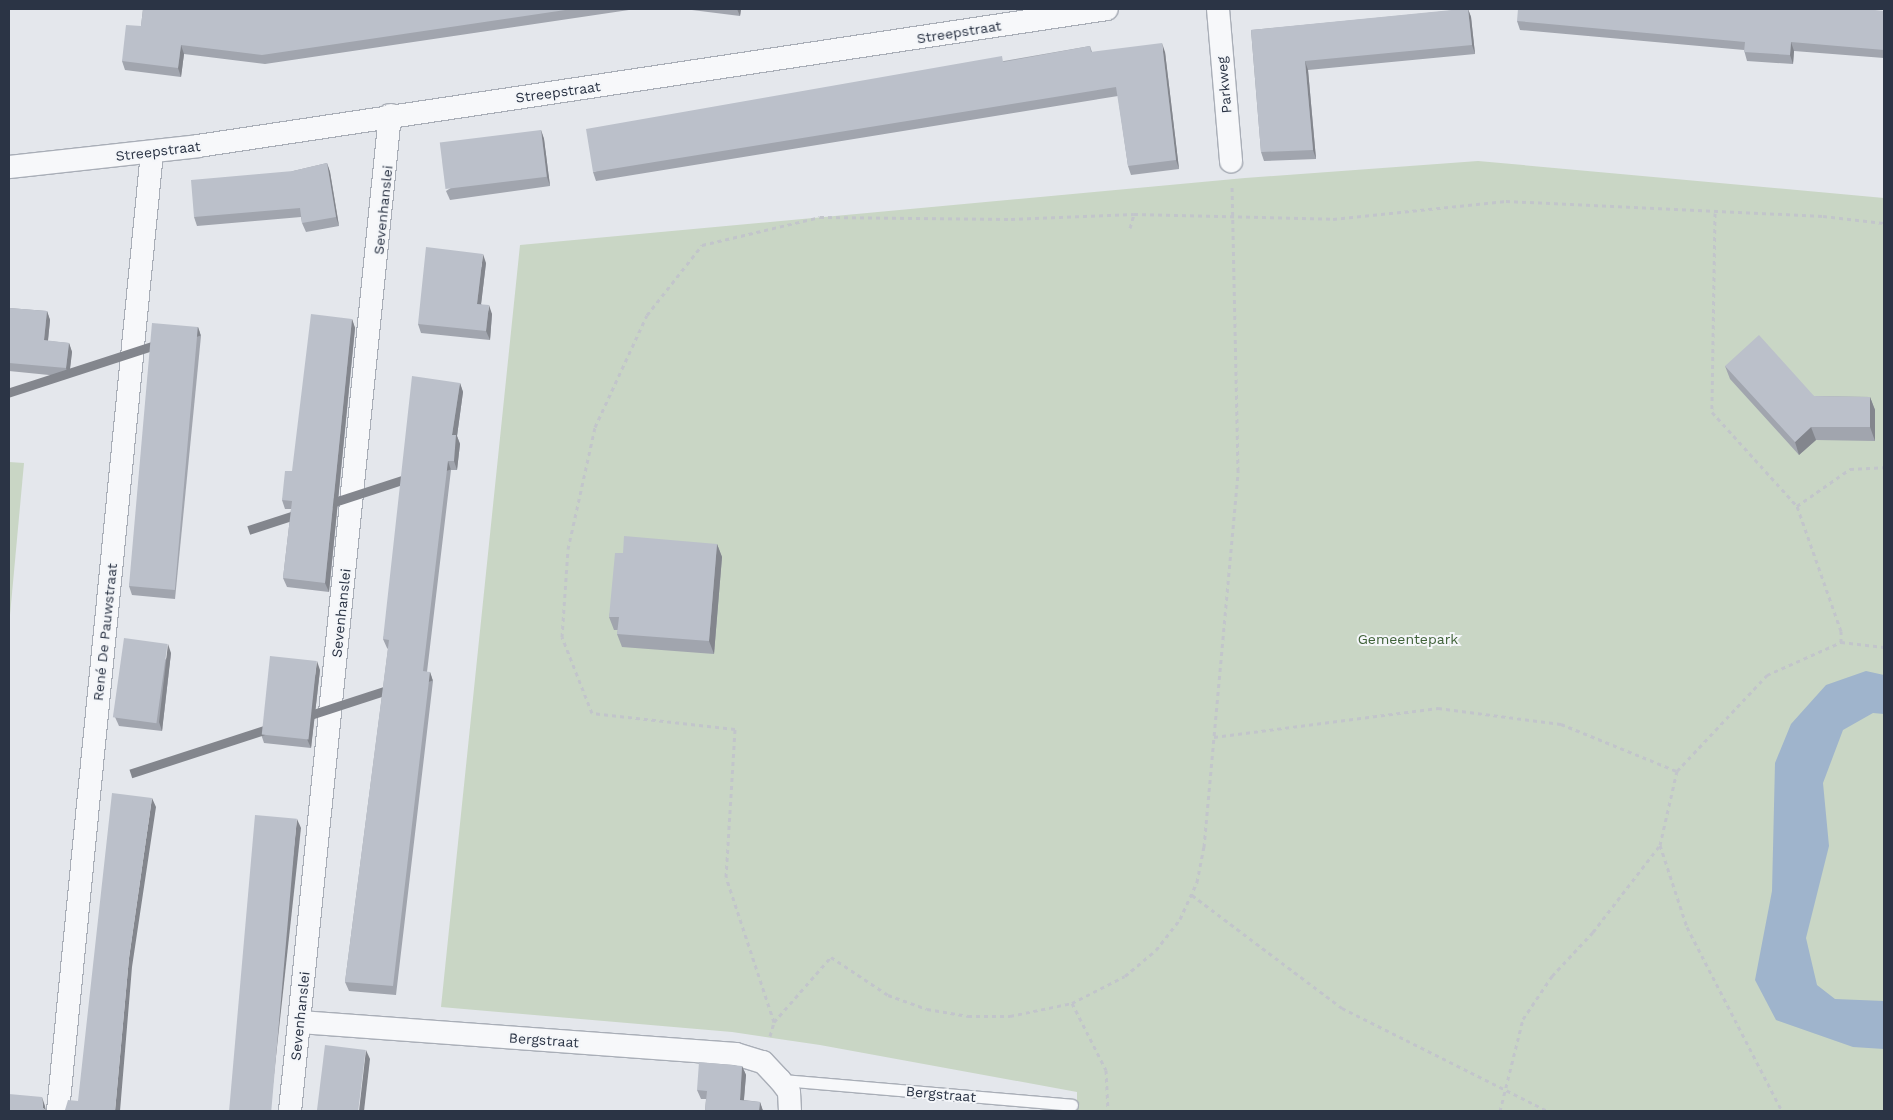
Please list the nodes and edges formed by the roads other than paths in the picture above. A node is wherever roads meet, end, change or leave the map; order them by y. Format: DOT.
graph roads {
  1 [pos="1107,9"];
  2 [pos="1218,9"];
  3 [pos="390,115"];
  4 [pos="152,153"];
  5 [pos="1231,161"];
  6 [pos="9,167"];
  7 [pos="300,1022"];
  8 [pos="780,1080"];
  9 [pos="1072,1105"];
  10 [pos="58,1111"];
  11 [pos="290,1111"];
  12 [pos="790,1111"];
  1 -- 3 [label="street, Streepstraat"];
  2 -- 5 [label="street, Parkweg"];
  3 -- 4 [label="street, Streepstraat"];
  3 -- 7 [label="street, Sevenhanslei"];
  4 -- 6 [label="street, Streepstraat"];
  4 -- 10 [label="street, René De Pauwstraat"];
  7 -- 8 [label="street, Bergstraat"];
  7 -- 11 [label="street, Sevenhanslei"];
  8 -- 9 [label="lane, Bergstraat"];
  8 -- 12 [label="street"];
}
